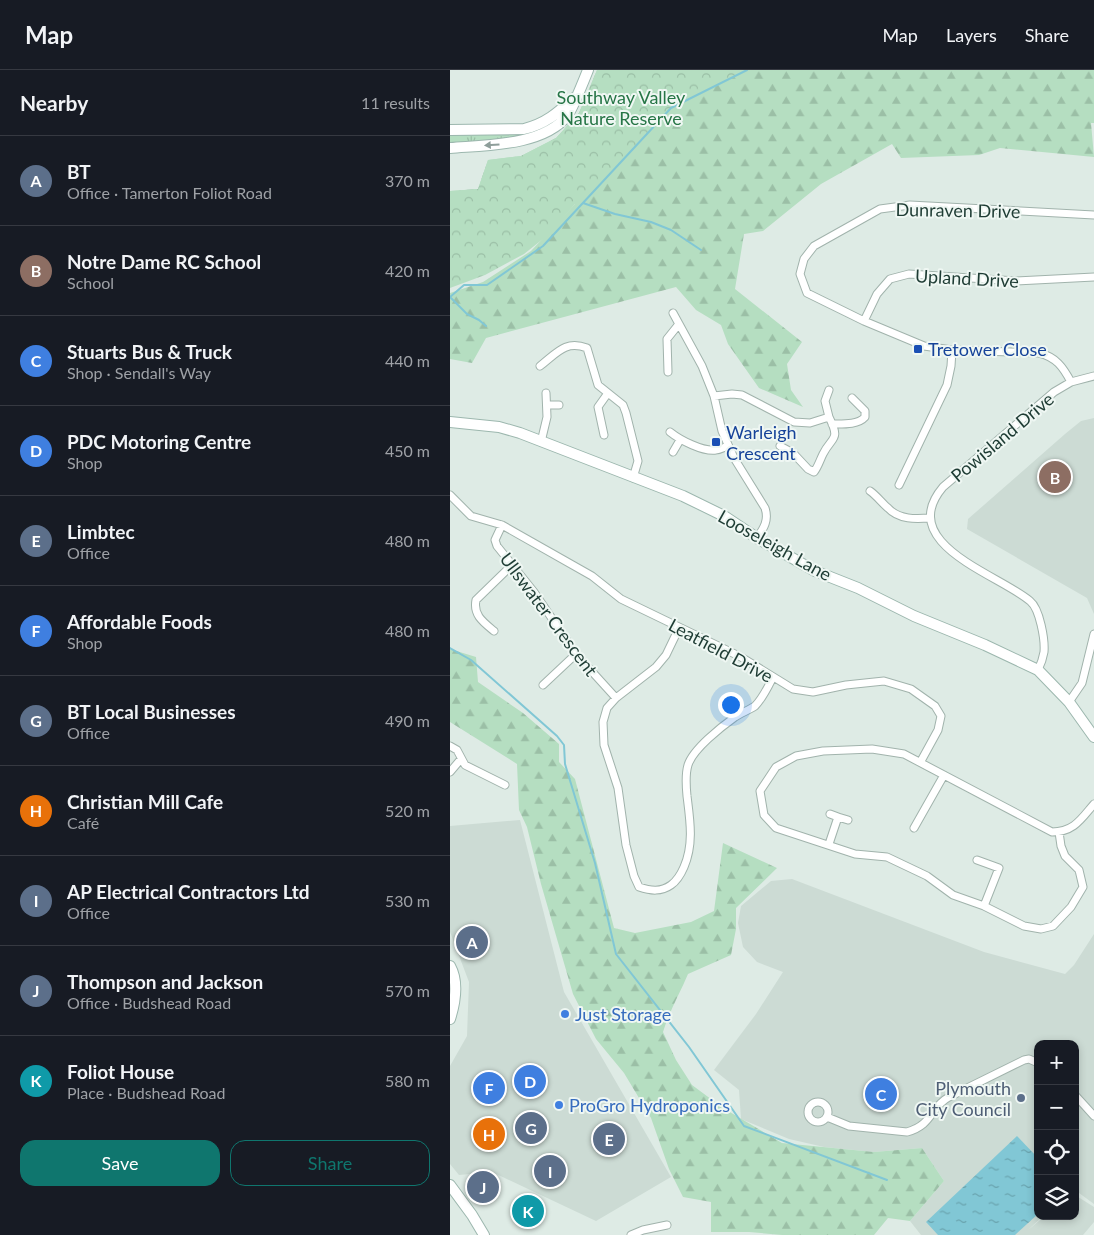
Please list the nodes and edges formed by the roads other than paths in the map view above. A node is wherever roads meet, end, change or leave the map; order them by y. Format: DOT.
graph roads {
  1 [pos="588,70"];
  2 [pos="577,96"];
  3 [pos="450,130"];
  4 [pos="450,148"];
  5 [pos="1094,215"];
  6 [pos="1094,278"];
  7 [pos="673,313"];
  8 [pos="864,321"];
  9 [pos="679,324"];
  10 [pos="952,350"];
  11 [pos="543,361"];
  12 [pos="668,372"];
  13 [pos="1094,376"];
  14 [pos="1071,382"];
  15 [pos="829,390"];
  16 [pos="546,393"];
  17 [pos="608,393"];
  18 [pos="714,396"];
  19 [pos="852,398"];
  20 [pos="547,405"];
  21 [pos="559,405"];
  22 [pos="831,421"];
  23 [pos="450,422"];
  24 [pos="670,432"];
  25 [pos="604,435"];
  26 [pos="680,440"];
  27 [pos="540,442"];
  28 [pos="728,446"];
  29 [pos="780,446"];
  30 [pos="673,452"];
  31 [pos="820,461"];
  32 [pos="828,465"];
  33 [pos="633,478"];
  34 [pos="900,486"];
  35 [pos="870,491"];
  36 [pos="452,500"];
  37 [pos="930,518"];
  38 [pos="502,525"];
  39 [pos="757,538"];
  40 [pos="512,565"];
  41 [pos="679,628"];
  42 [pos="494,631"];
  43 [pos="1094,634"];
  44 [pos="576,654"];
  45 [pos="1038,670"];
  46 [pos="773,677"];
  47 [pos="543,686"];
  48 [pos="616,698"];
  49 [pos="1069,702"];
  50 [pos="1094,737"];
  51 [pos="450,746"];
  52 [pos="461,759"];
  53 [pos="921,762"];
  54 [pos="450,772"];
  55 [pos="944,775"];
  56 [pos="505,785"];
  57 [pos="1094,804"];
  58 [pos="830,814"];
  59 [pos="838,817"];
  60 [pos="920,817"];
  61 [pos="848,820"];
  62 [pos="928,821"];
  63 [pos="914,828"];
  64 [pos="1059,832"];
  65 [pos="829,844"];
  66 [pos="977,860"];
  67 [pos="984,906"];
  68 [pos="450,966"];
  69 [pos="450,1019"];
  70 [pos="1034,1061"];
  71 [pos="1079,1099"];
  72 [pos="1094,1116"];
  73 [pos="827,1117"];
  74 [pos="450,1185"];
  75 [pos="667,1225"];
  76 [pos="658,1227"];
  77 [pos="484,1235"];
  78 [pos="631,1235"];
  79 [pos="658,1235"];
  1 -- 2 [label="street"];
  2 -- 3 [label="street"];
  2 -- 4 [label="street, one-way"];
  5 -- 8 [label="street, Dunraven Drive"];
  6 -- 8 [label="street, Upland Drive"];
  7 -- 9 [label="street"];
  8 -- 10 [label="street, Dunraven Drive"];
  9 -- 12 [label="street"];
  9 -- 18 [label="street"];
  10 -- 14 [label="street, Dunraven Drive"];
  10 -- 34 [label="street"];
  11 -- 17 [label="street"];
  13 -- 14 [label="street, Powisland Drive"];
  14 -- 37 [label="street, Powisland Drive"];
  15 -- 22 [label="street"];
  16 -- 20 [label="street"];
  17 -- 25 [label="street"];
  17 -- 33 [label="street"];
  18 -- 22 [label="street"];
  18 -- 28 [label="street"];
  19 -- 22 [label="street"];
  20 -- 21 [label="street"];
  20 -- 27 [label="street"];
  22 -- 31 [label="street"];
  23 -- 27 [label="street, Looseleigh Lane"];
  24 -- 26 [label="street"];
  26 -- 28 [label="street"];
  26 -- 30 [label="street"];
  27 -- 33 [label="street, Looseleigh Lane"];
  28 -- 39 [label="street"];
  29 -- 31 [label="street"];
  31 -- 32 [label="street"];
  33 -- 39 [label="street, Looseleigh Lane"];
  35 -- 37 [label="street"];
  36 -- 38 [label="street, Leatfield Drive"];
  37 -- 45 [label="street"];
  38 -- 40 [label="street, Ullswater Crescent"];
  38 -- 41 [label="street, Leatfield Drive"];
  39 -- 45 [label="street, Looseleigh Lane"];
  40 -- 42 [label="street"];
  40 -- 44 [label="street, Ullswater Crescent"];
  41 -- 46 [label="street, Leatfield Drive"];
  41 -- 48 [label="street"];
  43 -- 49 [label="street"];
  44 -- 47 [label="street"];
  44 -- 48 [label="street, Ullswater Crescent"];
  45 -- 49 [label="street, Looseleigh Lane"];
  46 -- 48 [label="street"];
  46 -- 53 [label="street, Leatfield Drive"];
  49 -- 50 [label="street, Looseleigh Lane"];
  51 -- 52 [label="street"];
  52 -- 54 [label="street"];
  52 -- 56 [label="street"];
  53 -- 55 [label="street"];
  53 -- 65 [label="street"];
  55 -- 60 [label="street"];
  55 -- 64 [label="street"];
  57 -- 64 [label="street"];
  58 -- 59 [label="street"];
  59 -- 61 [label="street"];
  59 -- 65 [label="street"];
  60 -- 62 [label="street"];
  60 -- 63 [label="street"];
  64 -- 67 [label="street"];
  65 -- 67 [label="street"];
  66 -- 67 [label="street"];
  68 -- 69 [label="street"];
  70 -- 73 [label="street"];
  71 -- 72 [label="street"];
  74 -- 77 [label="street"];
  75 -- 76 [label="street"];
  76 -- 78 [label="street"];
  76 -- 79 [label="street"];
}
